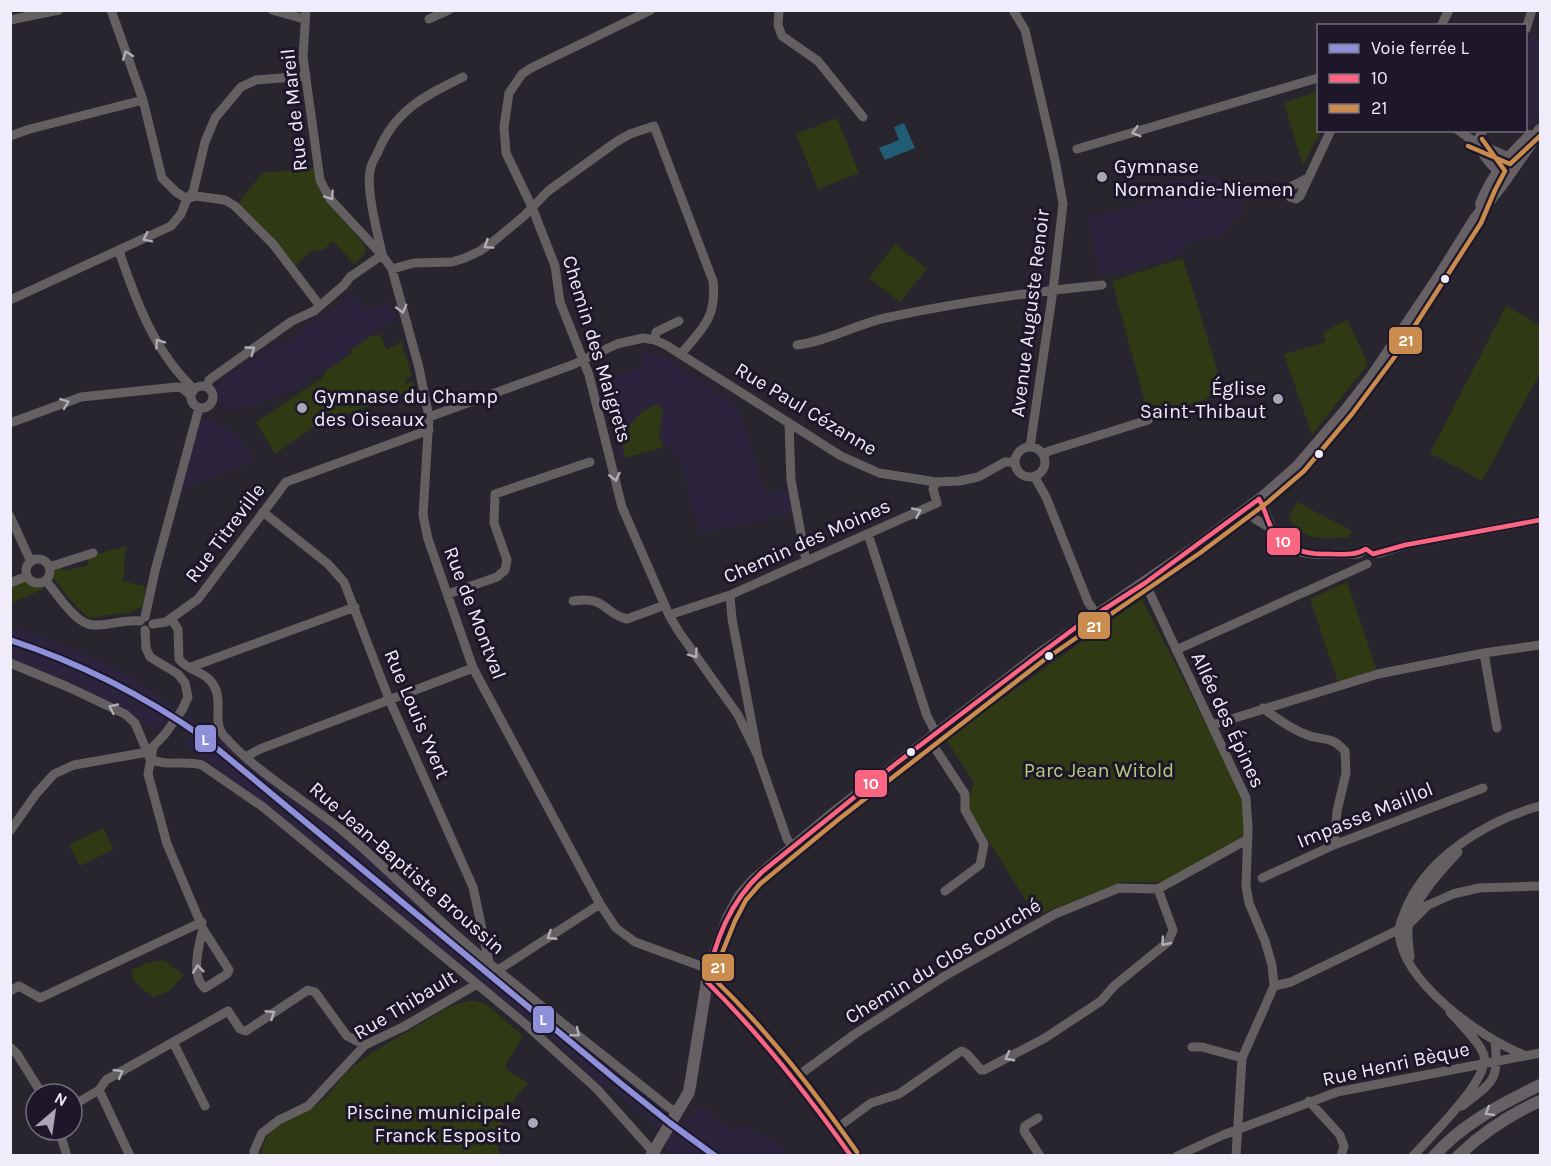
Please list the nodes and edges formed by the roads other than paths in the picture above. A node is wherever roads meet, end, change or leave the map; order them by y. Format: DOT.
graph roads {
  1 [pos="59,10"];
  2 [pos="111,10"];
  3 [pos="272,10"];
  4 [pos="449,10"];
  5 [pos="651,10"];
  6 [pos="779,10"];
  7 [pos="1013,10"];
  8 [pos="1449,10"];
  9 [pos="1532,10"];
  10 [pos="305,15"];
  11 [pos="429,19"];
  12 [pos="10,20"];
  13 [pos="1442,24"];
  14 [pos="1527,26"];
  15 [pos="306,76"];
  16 [pos="463,77"];
  17 [pos="1317,78"];
  18 [pos="143,100"];
  19 [pos="863,117"];
  20 [pos="1540,128"];
  21 [pos="1329,132"];
  22 [pos="1461,132"];
  23 [pos="1482,132"];
  24 [pos="10,136"];
  25 [pos="1476,143"];
  26 [pos="1077,149"];
  27 [pos="1509,157"];
  28 [pos="1498,171"];
  29 [pos="1512,171"];
  30 [pos="1306,179"];
  31 [pos="187,199"];
  32 [pos="532,207"];
  33 [pos="1475,219"];
  34 [pos="119,251"];
  35 [pos="382,255"];
  36 [pos="392,269"];
  37 [pos="1102,285"];
  38 [pos="1053,290"];
  39 [pos="10,300"];
  40 [pos="320,306"];
  41 [pos="679,321"];
  42 [pos="655,340"];
  43 [pos="797,345"];
  44 [pos="681,354"];
  45 [pos="584,360"];
  46 [pos="207,387"];
  47 [pos="193,392"];
  48 [pos="199,408"];
  49 [pos="429,417"];
  50 [pos="1148,420"];
  51 [pos="10,423"];
  52 [pos="789,423"];
  53 [pos="429,430"];
  54 [pos="1030,447"];
  55 [pos="1043,455"];
  56 [pos="590,462"];
  57 [pos="1015,462"];
  58 [pos="1034,476"];
  59 [pos="936,482"];
  60 [pos="1259,500"];
  61 [pos="1246,509"];
  62 [pos="263,512"];
  63 [pos="10,516"];
  64 [pos="1540,520"];
  65 [pos="1273,530"];
  66 [pos="868,534"];
  67 [pos="93,553"];
  68 [pos="1359,554"];
  69 [pos="1373,554"];
  70 [pos="806,561"];
  71 [pos="31,562"];
  72 [pos="1367,564"];
  73 [pos="49,567"];
  74 [pos="27,576"];
  75 [pos="46,581"];
  76 [pos="10,583"];
  77 [pos="1144,583"];
  78 [pos="448,594"];
  79 [pos="730,595"];
  80 [pos="573,601"];
  81 [pos="665,605"];
  82 [pos="355,607"];
  83 [pos="669,615"];
  84 [pos="1097,615"];
  85 [pos="171,619"];
  86 [pos="146,623"];
  87 [pos="1540,645"];
  88 [pos="1176,650"];
  89 [pos="1484,653"];
  90 [pos="10,663"];
  91 [pos="191,667"];
  92 [pos="473,668"];
  93 [pos="389,699"];
  94 [pos="1263,708"];
  95 [pos="1212,725"];
  96 [pos="1497,728"];
  97 [pos="932,736"];
  98 [pos="150,753"];
  99 [pos="758,756"];
  100 [pos="246,757"];
  101 [pos="1483,788"];
  102 [pos="1540,806"];
  103 [pos="10,831"];
  104 [pos="1248,839"];
  105 [pos="1467,841"];
  106 [pos="1334,845"];
  107 [pos="793,847"];
  108 [pos="1262,878"];
  109 [pos="1540,886"];
  110 [pos="1158,889"];
  111 [pos="945,891"];
  112 [pos="1414,893"];
  113 [pos="600,904"];
  114 [pos="1428,905"];
  115 [pos="1414,911"];
  116 [pos="1409,924"];
  117 [pos="202,925"];
  118 [pos="1398,930"];
  119 [pos="489,962"];
  120 [pos="1411,966"];
  121 [pos="498,970"];
  122 [pos="708,975"];
  123 [pos="477,984"];
  124 [pos="1274,986"];
  125 [pos="10,991"];
  126 [pos="1440,1000"];
  127 [pos="173,1042"];
  128 [pos="1495,1042"];
  129 [pos="365,1045"];
  130 [pos="10,1047"];
  131 [pos="1192,1047"];
  132 [pos="1540,1053"];
  133 [pos="1524,1055"];
  134 [pos="1242,1058"];
  135 [pos="1497,1060"];
  136 [pos="1485,1063"];
  137 [pos="795,1078"];
  138 [pos="35,1082"];
  139 [pos="1540,1085"];
  140 [pos="99,1090"];
  141 [pos="84,1099"];
  142 [pos="1310,1101"];
  143 [pos="1540,1101"];
  144 [pos="205,1106"];
  145 [pos="677,1113"];
  146 [pos="1451,1115"];
  147 [pos="1038,1118"];
  148 [pos="1238,1129"];
  149 [pos="833,1131"];
  150 [pos="653,1154"];
  151 [pos="1415,1154"];
  152 [pos="130,1155"];
  153 [pos="254,1155"];
  154 [pos="851,1155"];
  155 [pos="1040,1155"];
  156 [pos="1177,1155"];
  157 [pos="1236,1155"];
  158 [pos="1341,1155"];
  159 [pos="1434,1155"];
  160 [pos="1458,1155"];
  1 -- 12 [label="street"];
  18 -- 2 [label="street, one-way"];
  3 -- 10 [label="street"];
  4 -- 11 [label="street"];
  5 -- 32 [label="street"];
  6 -- 19 [label="street"];
  7 -- 38 [label="street, Avenue Auguste Renoir"];
  8 -- 13 [label="street"];
  9 -- 14 [label="street"];
  10 -- 15 [label="street, Rue de Mareil"];
  15 -- 31 [label="street"];
  15 -- 35 [label="street, Rue de Mareil, one-way"];
  16 -- 35 [label="street"];
  17 -- 26 [label="street, one-way"];
  18 -- 24 [label="street"];
  18 -- 31 [label="street"];
  20 -- 27 [label="main road"];
  20 -- 29 [label="main road"];
  21 -- 30 [label="street"];
  22 -- 25 [label="street"];
  23 -- 25 [label="street"];
  25 -- 27 [label="street"];
  25 -- 28 [label="street"];
  27 -- 28 [label="main road"];
  27 -- 29 [label="street"];
  28 -- 29 [label="street"];
  28 -- 33 [label="main road"];
  29 -- 33 [label="main road"];
  31 -- 34 [label="street, one-way"];
  31 -- 40 [label="street"];
  32 -- 36 [label="street, one-way"];
  32 -- 44 [label="street"];
  32 -- 45 [label="street, Chemin des Maigrets"];
  33 -- 60 [label="main road"];
  34 -- 39 [label="street"];
  47 -- 34 [label="street, one-way"];
  35 -- 36 [label="street, Rue de Montval"];
  35 -- 40 [label="street"];
  36 -- 49 [label="street, Rue de Montval, one-way"];
  37 -- 38 [label="street"];
  38 -- 43 [label="street"];
  38 -- 54 [label="street, Avenue Auguste Renoir"];
  46 -- 40 [label="street, one-way"];
  41 -- 42 [label="street"];
  42 -- 44 [label="street, Rue Paul Cézanne"];
  42 -- 45 [label="street"];
  44 -- 52 [label="street, Rue Paul Cézanne"];
  45 -- 49 [label="street"];
  45 -- 81 [label="street, Chemin des Maigrets, one-way"];
  46 -- 47 [label="street"];
  46 -- 48 [label="street"];
  47 -- 48 [label="street"];
  51 -- 47 [label="street, one-way"];
  48 -- 86 [label="street"];
  49 -- 53 [label="street, Rue de Montval"];
  50 -- 55 [label="street"];
  52 -- 59 [label="street, Rue Paul Cézanne"];
  52 -- 70 [label="street"];
  53 -- 62 [label="street, Rue Titreville"];
  53 -- 78 [label="street, Rue de Montval"];
  54 -- 55 [label="street"];
  54 -- 57 [label="street"];
  55 -- 58 [label="street"];
  56 -- 78 [label="street"];
  57 -- 58 [label="street"];
  57 -- 59 [label="street, Rue Paul Cézanne"];
  58 -- 84 [label="street"];
  66 -- 59 [label="street, Chemin des Moines, one-way"];
  60 -- 61 [label="main road"];
  60 -- 65 [label="street"];
  61 -- 65 [label="street"];
  61 -- 77 [label="main road"];
  62 -- 82 [label="street, Rue Louis Yvert"];
  62 -- 85 [label="street, Rue Titreville"];
  63 -- 71 [label="street"];
  64 -- 69 [label="street"];
  65 -- 68 [label="street"];
  66 -- 70 [label="street, Chemin des Moines"];
  66 -- 97 [label="street"];
  67 -- 73 [label="street"];
  68 -- 69 [label="street"];
  68 -- 72 [label="street"];
  69 -- 72 [label="street"];
  70 -- 79 [label="street, Chemin des Moines"];
  71 -- 73 [label="street"];
  71 -- 74 [label="street"];
  72 -- 88 [label="street"];
  73 -- 75 [label="street"];
  74 -- 75 [label="street"];
  74 -- 76 [label="street"];
  75 -- 86 [label="street, Rue Titreville"];
  77 -- 84 [label="main road"];
  77 -- 88 [label="street, Allée des Épines"];
  78 -- 92 [label="street, Rue de Montval"];
  79 -- 83 [label="street, Chemin des Moines"];
  79 -- 99 [label="street"];
  80 -- 81 [label="street"];
  81 -- 83 [label="street, Chemin des Maigrets"];
  82 -- 91 [label="street"];
  82 -- 93 [label="street, Rue Louis Yvert"];
  83 -- 99 [label="street, Chemin des Maigrets, one-way"];
  84 -- 97 [label="main road"];
  85 -- 86 [label="street, Rue Titreville"];
  85 -- 91 [label="street, Rue Jean-Baptiste Broussin"];
  86 -- 98 [label="street"];
  87 -- 89 [label="street"];
  88 -- 95 [label="street, Allée des Épines"];
  89 -- 94 [label="street"];
  89 -- 96 [label="street"];
  98 -- 90 [label="street, one-way"];
  91 -- 100 [label="street, Rue Jean-Baptiste Broussin"];
  92 -- 93 [label="street"];
  92 -- 113 [label="street, Rue de Montval"];
  93 -- 100 [label="street"];
  93 -- 119 [label="street, Rue Louis Yvert"];
  94 -- 95 [label="street"];
  94 -- 106 [label="street"];
  95 -- 104 [label="street, Allée des Épines"];
  97 -- 107 [label="main road"];
  97 -- 111 [label="street"];
  98 -- 103 [label="street"];
  98 -- 117 [label="street"];
  98 -- 123 [label="street"];
  99 -- 107 [label="street"];
  100 -- 119 [label="street, Rue Jean-Baptiste Broussin"];
  101 -- 106 [label="street, Impasse Maillol"];
  102 -- 105 [label="street"];
  104 -- 110 [label="street"];
  104 -- 124 [label="street, Allée des Épines"];
  105 -- 112 [label="street"];
  105 -- 115 [label="street"];
  106 -- 108 [label="street, Impasse Maillol"];
  107 -- 122 [label="main road"];
  109 -- 114 [label="street"];
  110 -- 137 [label="street, Chemin du Clos Courché"];
  110 -- 149 [label="street, one-way"];
  112 -- 115 [label="street"];
  112 -- 118 [label="street"];
  113 -- 121 [label="street, one-way"];
  113 -- 122 [label="street, Rue de Montval"];
  114 -- 115 [label="street"];
  114 -- 116 [label="street"];
  115 -- 116 [label="street"];
  116 -- 118 [label="street"];
  116 -- 120 [label="street"];
  117 -- 117 [label="street, one-way"];
  117 -- 125 [label="street"];
  118 -- 120 [label="street"];
  118 -- 124 [label="street"];
  119 -- 121 [label="street, Rue Jean-Baptiste Broussin"];
  120 -- 126 [label="street"];
  121 -- 145 [label="street, Rue Jean-Baptiste Broussin, one-way"];
  122 -- 137 [label="street"];
  122 -- 145 [label="main road"];
  123 -- 129 [label="street, Rue Thibault"];
  123 -- 150 [label="street"];
  124 -- 134 [label="street"];
  126 -- 128 [label="street, Rue Henri Bèque"];
  126 -- 136 [label="street"];
  127 -- 129 [label="street, one-way"];
  140 -- 127 [label="street, one-way"];
  127 -- 144 [label="street"];
  128 -- 133 [label="street, Rue Henri Bèque"];
  128 -- 135 [label="street"];
  129 -- 153 [label="street, Rue Thibault"];
  130 -- 138 [label="street"];
  131 -- 134 [label="street"];
  132 -- 133 [label="street, Rue Henri Bèque"];
  133 -- 135 [label="street, Rue Henri Bèque"];
  134 -- 148 [label="street"];
  135 -- 136 [label="street, Rue Henri Bèque"];
  135 -- 146 [label="street"];
  136 -- 142 [label="street, Rue Henri Bèque"];
  136 -- 146 [label="street"];
  137 -- 149 [label="street"];
  139 -- 159 [label="main road, one-way"];
  140 -- 141 [label="street"];
  140 -- 152 [label="street"];
  142 -- 148 [label="street, Rue Henri Bèque"];
  142 -- 158 [label="street"];
  143 -- 160 [label="main road"];
  145 -- 150 [label="main road"];
  146 -- 151 [label="street"];
  147 -- 155 [label="street"];
  148 -- 156 [label="street, Rue Henri Bèque"];
  148 -- 157 [label="street"];
  149 -- 154 [label="street"];
}
